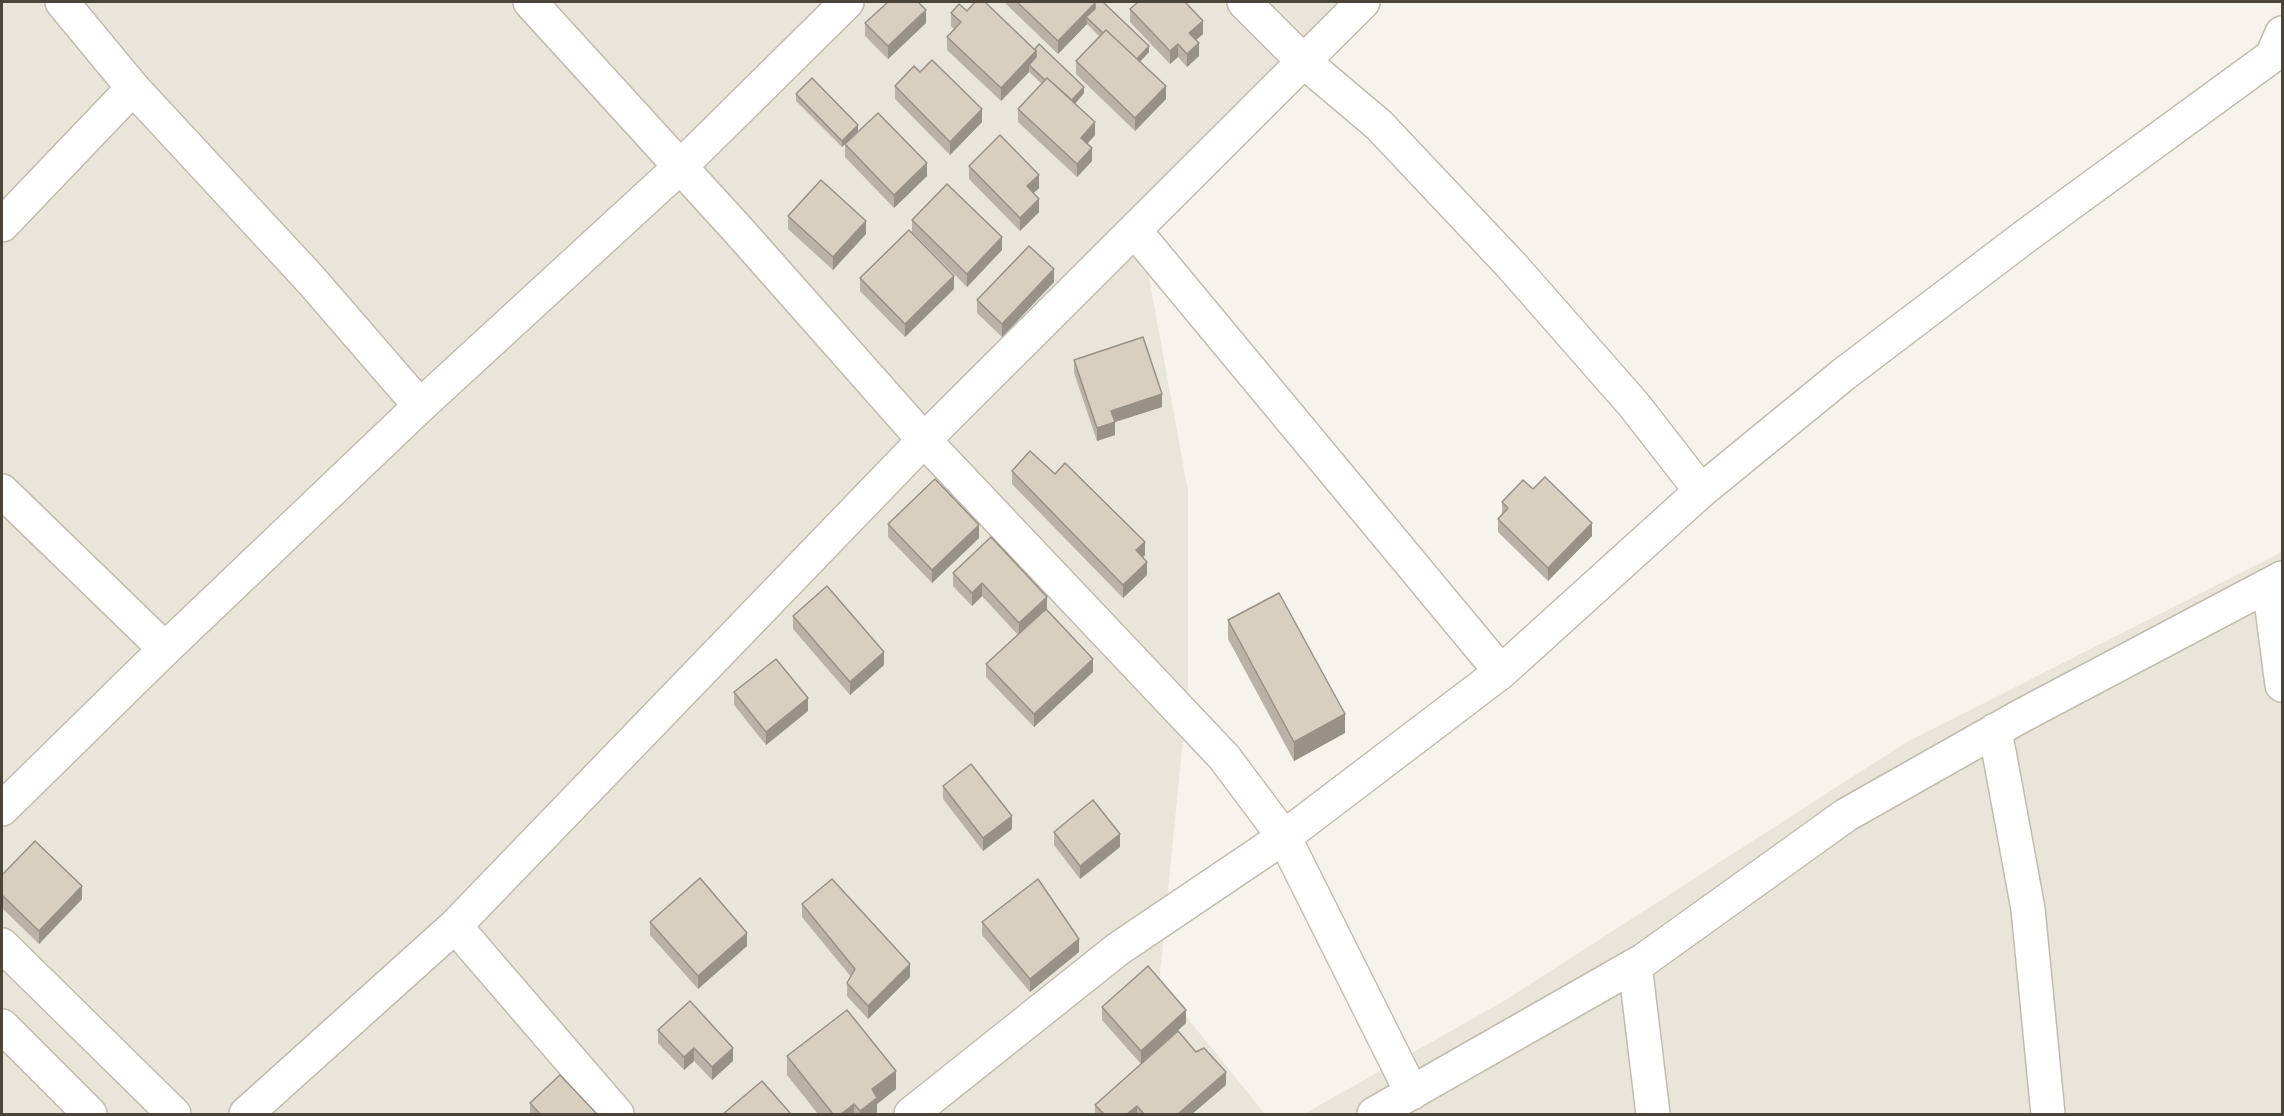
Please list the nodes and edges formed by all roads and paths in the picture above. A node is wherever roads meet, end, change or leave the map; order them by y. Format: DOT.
graph roads {
  1 [pos="62,2"];
  2 [pos="531,2"];
  3 [pos="847,2"];
  4 [pos="1244,2"];
  5 [pos="1363,2"];
  6 [pos="2283,33"];
  7 [pos="1302,60"];
  8 [pos="133,88"];
  9 [pos="680,167"];
  10 [pos="2,225"];
  11 [pos="1136,231"];
  12 [pos="420,406"];
  13 [pos="924,440"];
  14 [pos="2,491"];
  15 [pos="1701,491"];
  16 [pos="2276,582"];
  17 [pos="165,649"];
  18 [pos="1501,672"];
  19 [pos="2283,685"];
  20 [pos="1995,730"];
  21 [pos="2,809"];
  22 [pos="1284,837"];
  23 [pos="455,926"];
  24 [pos="2,945"];
  25 [pos="1635,965"];
  26 [pos="2,1026"];
  27 [pos="1412,1093"];
  28 [pos="90,1114"];
  29 [pos="174,1114"];
  30 [pos="246,1114"];
  31 [pos="617,1114"];
  32 [pos="911,1114"];
  33 [pos="1374,1114"];
  34 [pos="1653,1114"];
  35 [pos="2048,1114"];
  1 -- 8 [label="street"];
  2 -- 9 [label="street"];
  3 -- 9 [label="street"];
  4 -- 7 [label="street"];
  5 -- 7 [label="street"];
  6 -- 15 [label="street"];
  7 -- 11 [label="street"];
  7 -- 15 [label="street"];
  8 -- 10 [label="street"];
  8 -- 12 [label="street"];
  9 -- 12 [label="street"];
  9 -- 13 [label="street"];
  11 -- 13 [label="street"];
  11 -- 18 [label="street"];
  12 -- 17 [label="street"];
  13 -- 22 [label="street"];
  13 -- 23 [label="street"];
  14 -- 17 [label="street"];
  15 -- 18 [label="street"];
  16 -- 19 [label="street"];
  16 -- 20 [label="street"];
  17 -- 21 [label="street"];
  18 -- 22 [label="street"];
  20 -- 25 [label="street"];
  20 -- 35 [label="street"];
  22 -- 27 [label="street"];
  22 -- 32 [label="street"];
  23 -- 30 [label="street"];
  23 -- 31 [label="street"];
  24 -- 29 [label="street"];
  25 -- 27 [label="street"];
  25 -- 34 [label="street"];
  26 -- 28 [label="street"];
  27 -- 33 [label="street"];
}
